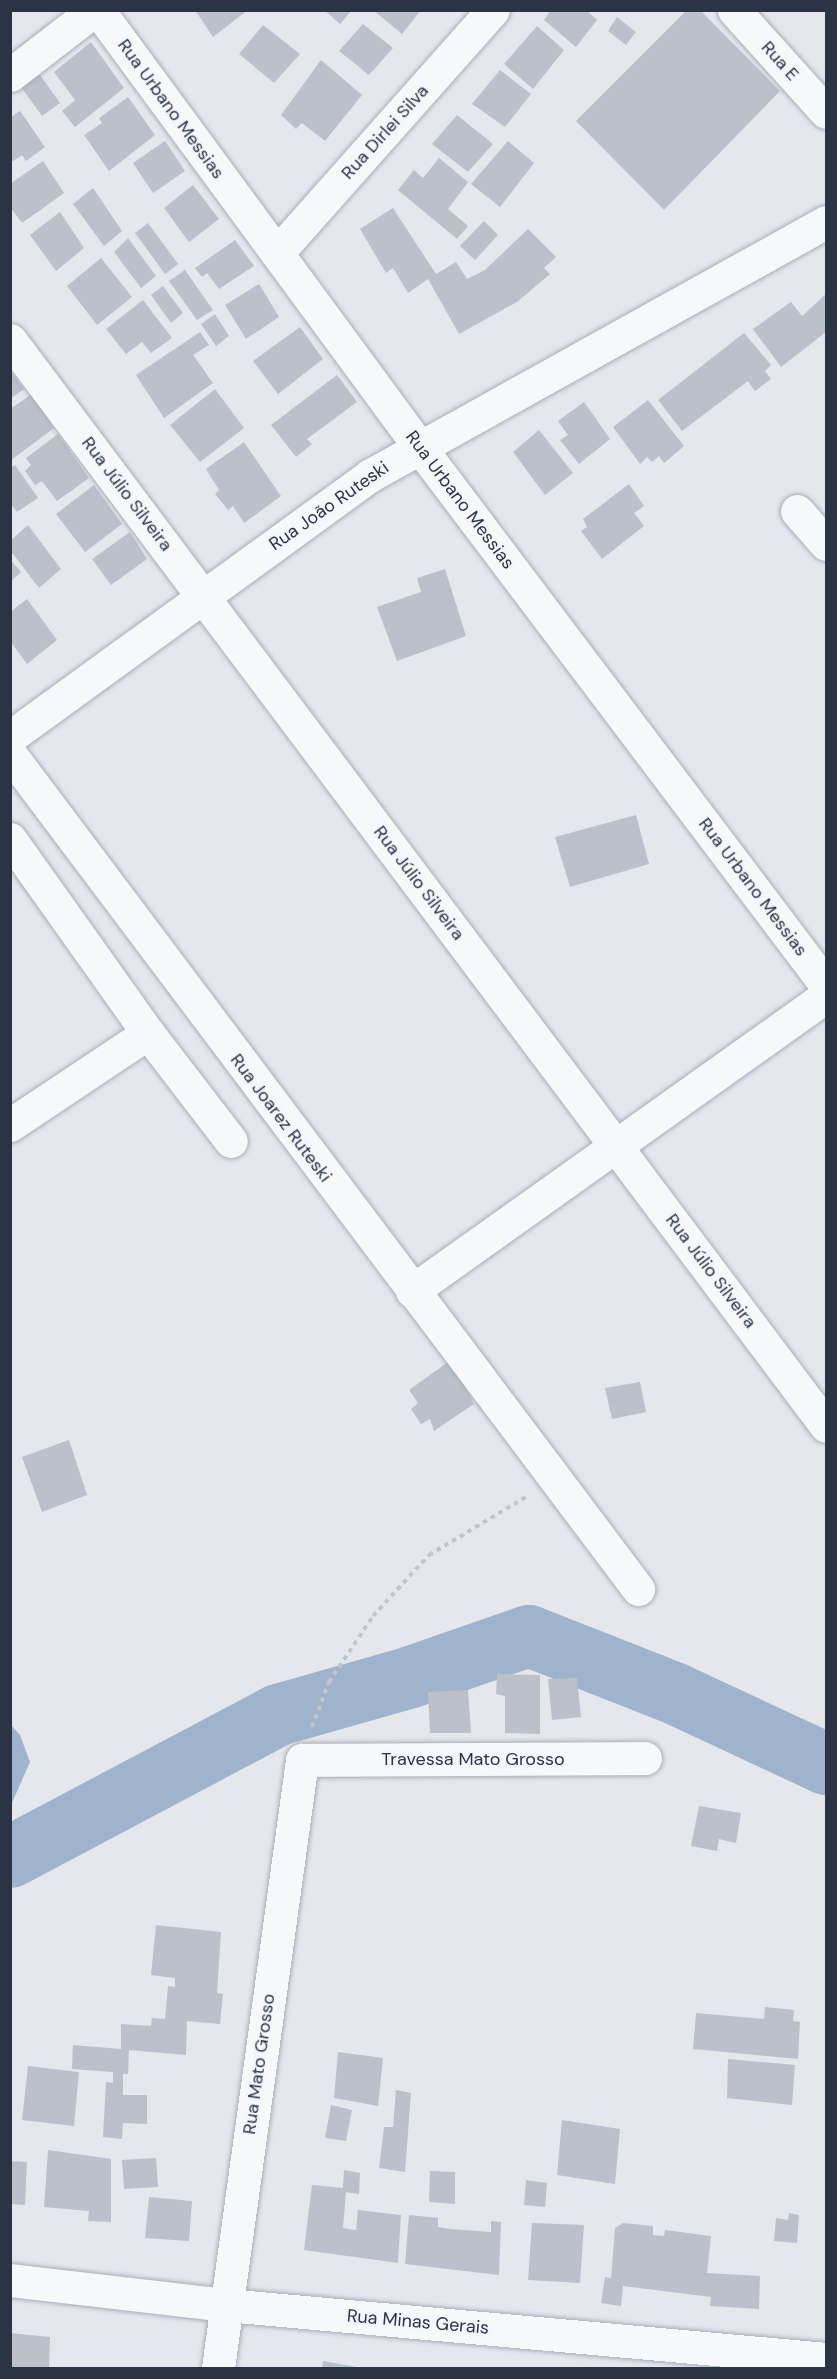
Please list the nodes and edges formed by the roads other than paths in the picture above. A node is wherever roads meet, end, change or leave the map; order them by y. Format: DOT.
graph roads {
  1 [pos="96,10"];
  2 [pos="493,10"];
  3 [pos="734,10"];
  4 [pos="10,75"];
  5 [pos="826,112"];
  6 [pos="826,222"];
  7 [pos="277,253"];
  8 [pos="10,340"];
  9 [pos="418,445"];
  10 [pos="797,511"];
  11 [pos="826,544"];
  12 [pos="203,595"];
  13 [pos="10,737"];
  14 [pos="10,754"];
  15 [pos="10,839"];
  16 [pos="826,985"];
  17 [pos="826,996"];
  18 [pos="148,1033"];
  19 [pos="10,1125"];
  20 [pos="231,1141"];
  21 [pos="617,1146"];
  22 [pos="412,1291"];
  23 [pos="826,1426"];
  24 [pos="638,1589"];
  25 [pos="645,1758"];
  26 [pos="302,1760"];
  27 [pos="10,2280"];
  28 [pos="226,2305"];
  29 [pos="826,2360"];
  30 [pos="218,2368"];
  1 -- 4 [label="street"];
  1 -- 7 [label="street, Rua Urbano Messias"];
  2 -- 7 [label="street, Rua Dirlei Silva"];
  3 -- 5 [label="street, Rua E"];
  6 -- 9 [label="street, Rua João Ruteski"];
  7 -- 9 [label="street, Rua Urbano Messias"];
  8 -- 12 [label="street, Rua Júlio Silveira"];
  9 -- 12 [label="street, Rua João Ruteski"];
  9 -- 16 [label="street, Rua Urbano Messias"];
  10 -- 11 [label="street"];
  12 -- 13 [label="street, Rua João Ruteski"];
  12 -- 21 [label="street, Rua Júlio Silveira"];
  14 -- 22 [label="street, Rua Joarez Ruteski"];
  15 -- 18 [label="street"];
  17 -- 21 [label="street"];
  18 -- 19 [label="street"];
  18 -- 20 [label="street"];
  21 -- 22 [label="street"];
  21 -- 23 [label="street, Rua Júlio Silveira"];
  22 -- 24 [label="street, Rua Joarez Ruteski"];
  25 -- 26 [label="street, Travessa Mato Grosso"];
  26 -- 28 [label="street, Rua Mato Grosso"];
  27 -- 28 [label="street, Rua Minas Gerais"];
  28 -- 29 [label="street, Rua Minas Gerais"];
  28 -- 30 [label="street, Rua Mato Grosso"];
}
